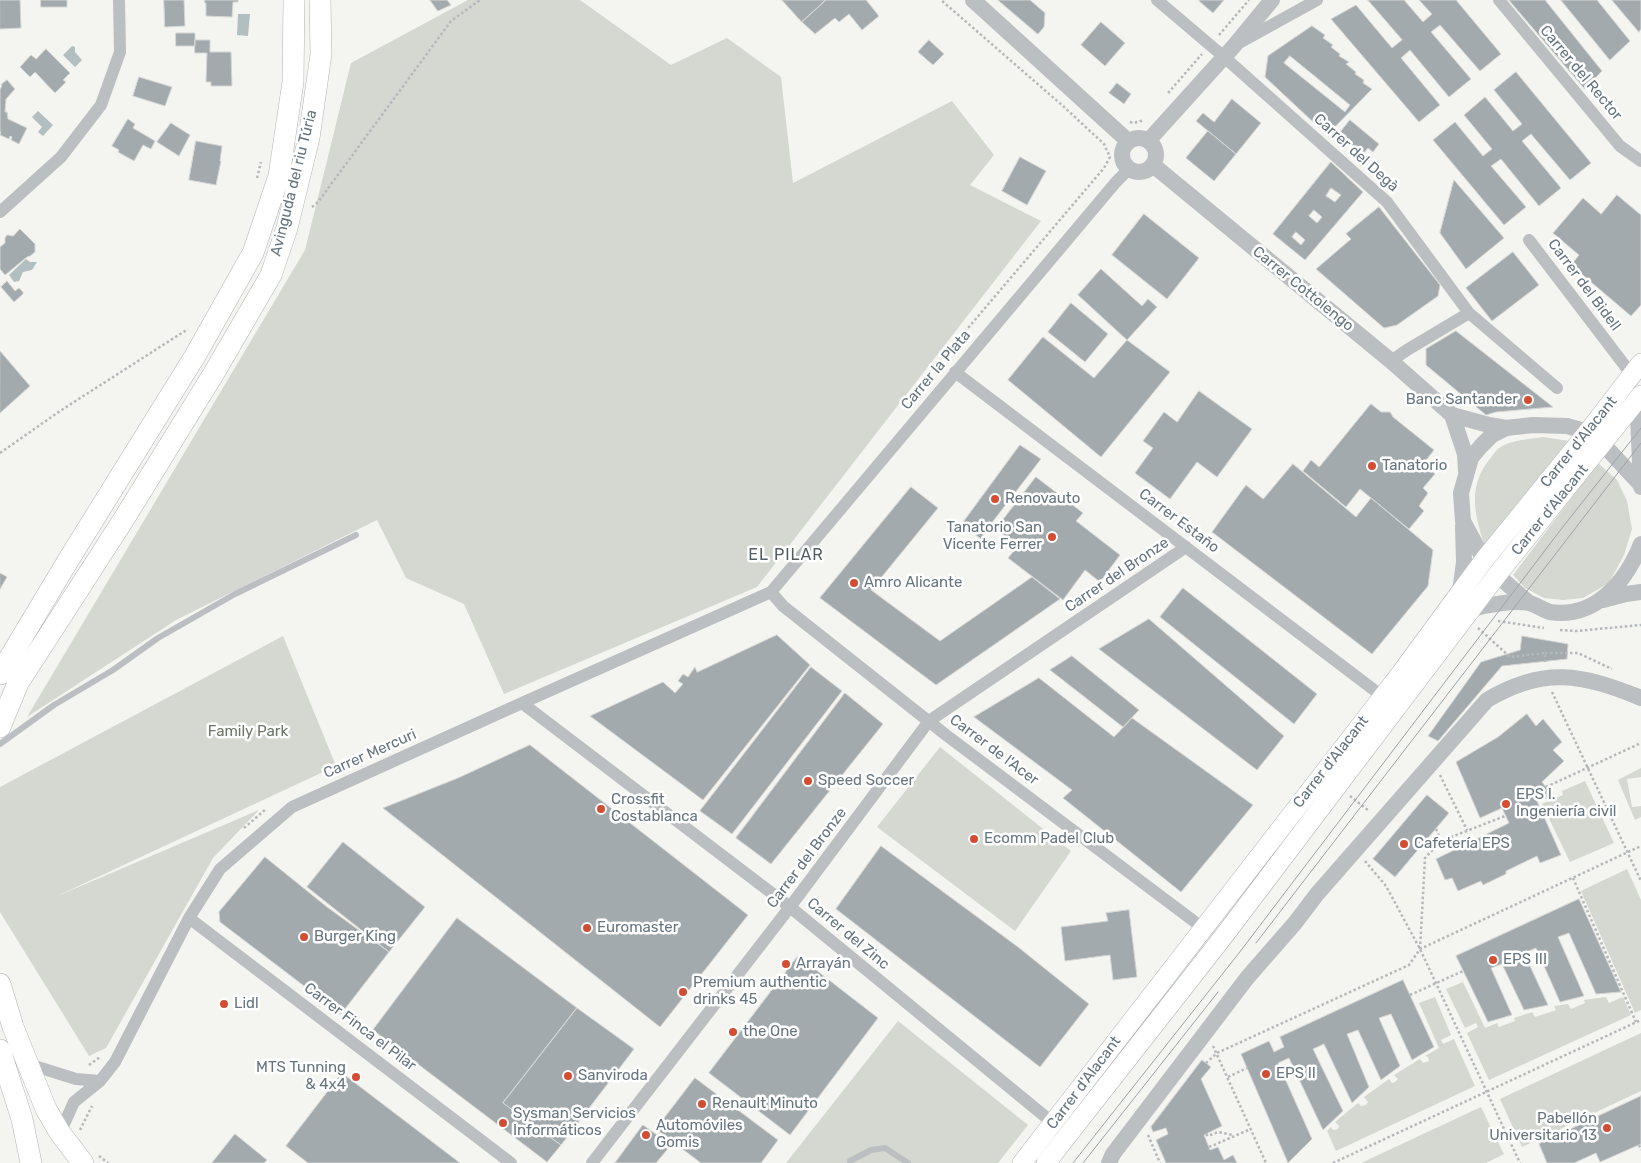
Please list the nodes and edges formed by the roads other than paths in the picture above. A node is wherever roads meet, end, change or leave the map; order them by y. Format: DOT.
graph roads {
  1 [pos="119,0"];
  2 [pos="294,0"];
  3 [pos="320,0"];
  4 [pos="973,0"];
  5 [pos="1157,0"];
  6 [pos="1272,0"];
  7 [pos="1317,0"];
  8 [pos="1500,0"];
  9 [pos="1229,51"];
  10 [pos="1149,140"];
  11 [pos="1128,141"];
  12 [pos="1641,161"];
  13 [pos="1153,165"];
  14 [pos="1129,169"];
  15 [pos="0,212"];
  16 [pos="1529,240"];
  17 [pos="1470,313"];
  18 [pos="1391,361"];
  19 [pos="1637,369"];
  20 [pos="955,372"];
  21 [pos="1557,388"];
  22 [pos="1641,395"];
  23 [pos="1641,400"];
  24 [pos="1452,415"];
  25 [pos="1506,428"];
  26 [pos="1588,432"];
  27 [pos="1603,444"];
  28 [pos="1466,472"];
  29 [pos="1641,486"];
  30 [pos="1463,521"];
  31 [pos="356,534"];
  32 [pos="1641,544"];
  33 [pos="1186,547"];
  34 [pos="1484,560"];
  35 [pos="1497,575"];
  36 [pos="770,592"];
  37 [pos="1460,592"];
  38 [pos="1641,592"];
  39 [pos="1603,600"];
  40 [pos="1529,603"];
  41 [pos="1469,613"];
  42 [pos="0,674"];
  43 [pos="1382,696"];
  44 [pos="1641,698"];
  45 [pos="522,703"];
  46 [pos="930,721"];
  47 [pos="0,727"];
  48 [pos="0,744"];
  49 [pos="790,907"];
  50 [pos="189,918"];
  51 [pos="1202,928"];
  52 [pos="0,984"];
  53 [pos="0,1050"];
  54 [pos="28,1064"];
  55 [pos="93,1083"];
  56 [pos="1053,1123"];
  57 [pos="68,1134"];
  58 [pos="850,1161"];
  59 [pos="31,1163"];
  60 [pos="83,1163"];
  61 [pos="511,1163"];
  62 [pos="592,1163"];
  63 [pos="908,1163"];
  64 [pos="1022,1163"];
  65 [pos="1046,1163"];
  66 [pos="1109,1163"];
  1 -- 15 [label="street"];
  2 -- 42 [label="main road, Avinguda del riu Túria"];
  3 -- 47 [label="main road, Avinguda del riu Túria"];
  4 -- 11 [label="street"];
  5 -- 9 [label="street, Carrer del Degà"];
  6 -- 9 [label="street"];
  7 -- 9 [label="street"];
  8 -- 12 [label="street, Carrer del Rector"];
  9 -- 10 [label="street"];
  9 -- 17 [label="street, Carrer del Degà"];
  10 -- 11 [label="street"];
  10 -- 13 [label="street"];
  11 -- 14 [label="street"];
  13 -- 14 [label="street"];
  13 -- 18 [label="street, Carrer Cottolengo"];
  14 -- 20 [label="street, Carrer la Plata"];
  16 -- 19 [label="street, Carrer del Bidell"];
  17 -- 18 [label="street"];
  17 -- 21 [label="street, Carrer del Degà"];
  18 -- 24 [label="street, Carrer Cottolengo"];
  19 -- 26 [label="main road, Carrer d'Alacant"];
  20 -- 33 [label="street, Carrer Estaño"];
  20 -- 36 [label="street, Carrer la Plata"];
  22 -- 27 [label="main road, Carrer d’Alacant"];
  23 -- 29 [label="street, Carrer d'Alacant"];
  24 -- 25 [label="street"];
  24 -- 28 [label="street"];
  25 -- 26 [label="street"];
  25 -- 28 [label="street"];
  26 -- 27 [label="street"];
  26 -- 34 [label="main road, Carrer d'Alacant"];
  27 -- 29 [label="street"];
  27 -- 35 [label="main road, Carrer d’Alacant"];
  28 -- 30 [label="street"];
  30 -- 34 [label="street"];
  30 -- 37 [label="street"];
  31 -- 48 [label="lane"];
  32 -- 39 [label="street"];
  33 -- 43 [label="street, Carrer Estaño"];
  33 -- 46 [label="street, Carrer del Bronze"];
  34 -- 35 [label="street"];
  34 -- 37 [label="main road, Carrer d'Alacant"];
  35 -- 40 [label="street"];
  35 -- 41 [label="main road, Carrer d’Alacant"];
  36 -- 45 [label="street, Carrer Mercuri"];
  36 -- 46 [label="street, Carrer de l'Acer"];
  37 -- 43 [label="main road, Carrer d'Alacant"];
  38 -- 39 [label="street"];
  39 -- 40 [label="street"];
  40 -- 41 [label="street"];
  41 -- 65 [label="main road, Carrer d'Alacant"];
  43 -- 51 [label="main road, Carrer d'Alacant"];
  44 -- 66 [label="street"];
  45 -- 49 [label="street, Carrer del Zinc"];
  45 -- 50 [label="street, Carrer Mercuri"];
  46 -- 49 [label="street, Carrer del Bronze"];
  46 -- 51 [label="street, Carrer de l'Acer"];
  49 -- 56 [label="street, Carrer del Zinc"];
  49 -- 62 [label="street, Carrer del Bronze"];
  50 -- 55 [label="street, Carrer Mercuri"];
  50 -- 61 [label="street, Carrer Finca el Pilar"];
  51 -- 56 [label="main road, Carrer d'Alacant"];
  52 -- 54 [label="main road"];
  53 -- 59 [label="main road"];
  54 -- 55 [label="street"];
  54 -- 57 [label="main road"];
  55 -- 57 [label="street, Carrer Mercuri"];
  56 -- 64 [label="main road, Carrer d'Alacant"];
  57 -- 60 [label="main road"];
  58 -- 63 [label="lane"];
}
